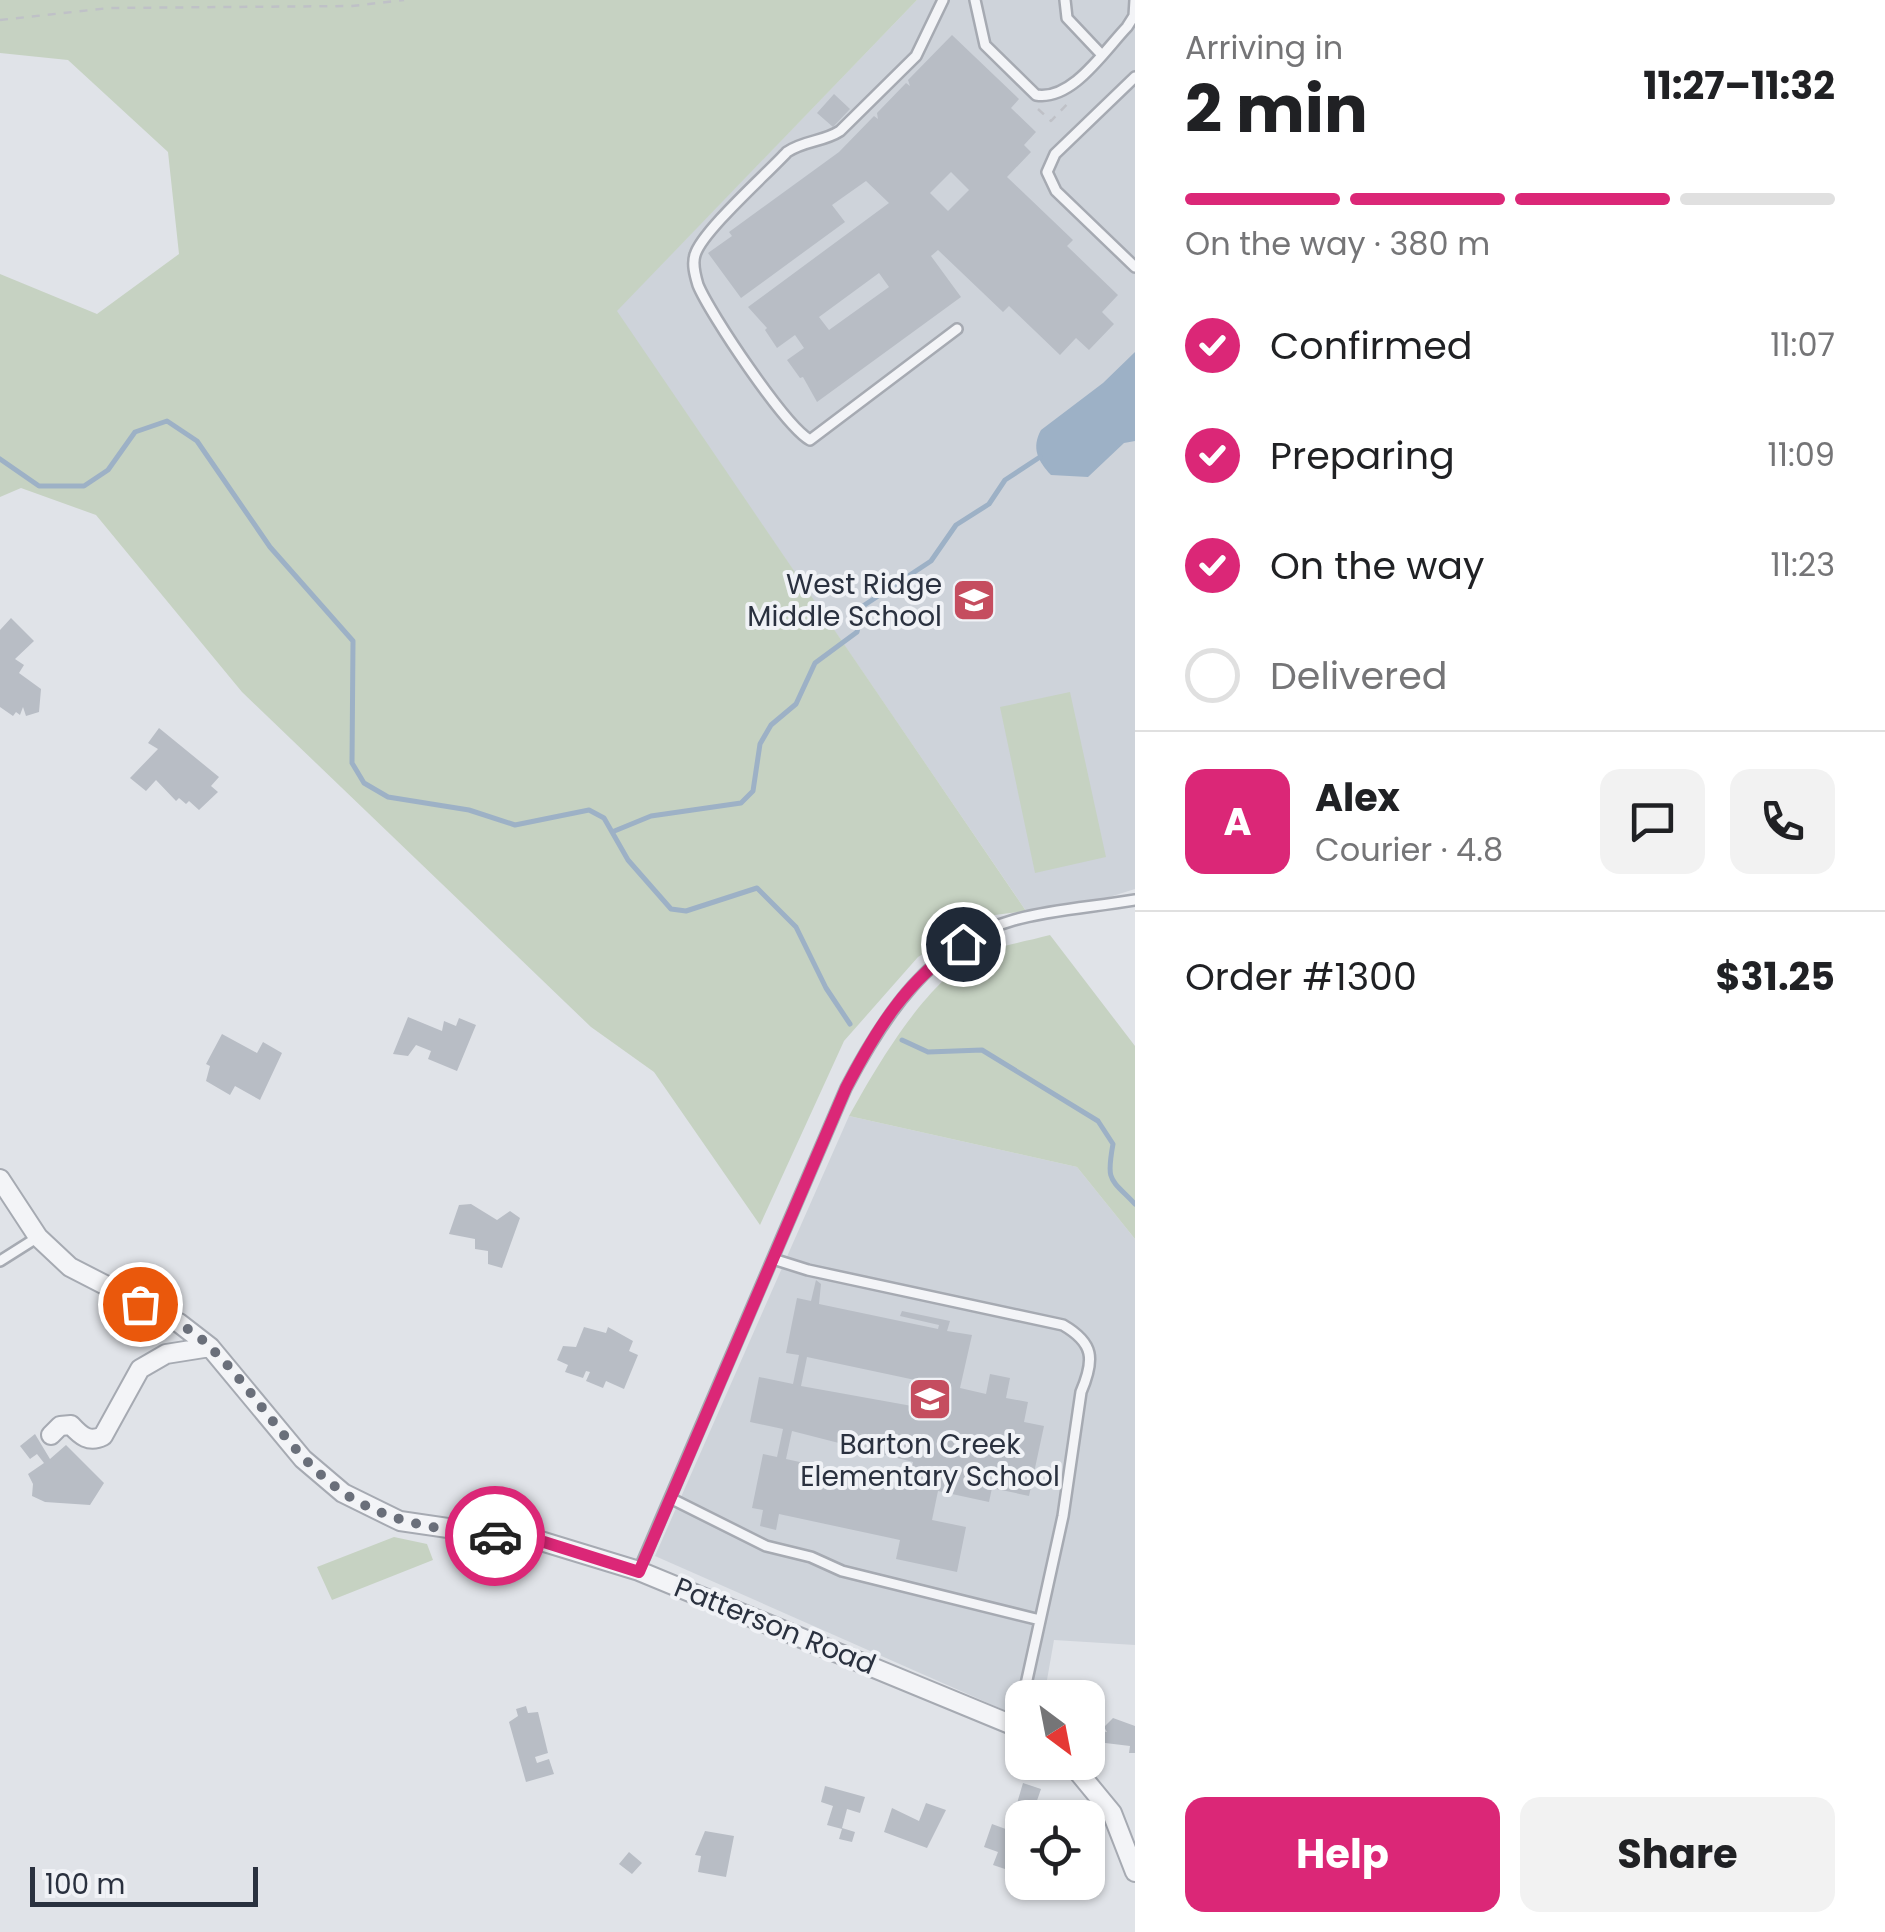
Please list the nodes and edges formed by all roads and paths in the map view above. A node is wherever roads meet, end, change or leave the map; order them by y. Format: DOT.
graph roads {
  1 [pos="404,0"];
  2 [pos="943,0"];
  3 [pos="974,0"];
  4 [pos="1065,0"];
  5 [pos="1135,0"];
  6 [pos="0,20"];
  7 [pos="1101,54"];
  8 [pos="1135,77"];
  9 [pos="1135,267"];
  10 [pos="957,329"];
  11 [pos="1135,900"];
  12 [pos="0,1179"];
  13 [pos="38,1237"];
  14 [pos="773,1258"];
  15 [pos="0,1261"];
  16 [pos="210,1347"];
  17 [pos="50,1435"];
  18 [pos="670,1498"];
  19 [pos="639,1572"];
  20 [pos="1040,1620"];
  21 [pos="1027,1680"];
  22 [pos="1005,1722"];
  23 [pos="1085,1780"];
  24 [pos="1135,1872"];
  1 -- 6 [label="path"];
  2 -- 10 [label="lane"];
  3 -- 7 [label="lane"];
  4 -- 7 [label="lane"];
  5 -- 7 [label="lane"];
  8 -- 9 [label="lane"];
  11 -- 14 [label="lane"];
  12 -- 13 [label="street, Patterson Road"];
  13 -- 15 [label="lane"];
  13 -- 16 [label="street, Patterson Road"];
  14 -- 18 [label="lane"];
  14 -- 20 [label="lane"];
  16 -- 17 [label="street"];
  16 -- 19 [label="street, Patterson Road"];
  18 -- 19 [label="lane"];
  18 -- 20 [label="lane"];
  19 -- 22 [label="street, Patterson Road"];
  20 -- 21 [label="lane"];
  23 -- 24 [label="street"];
}
